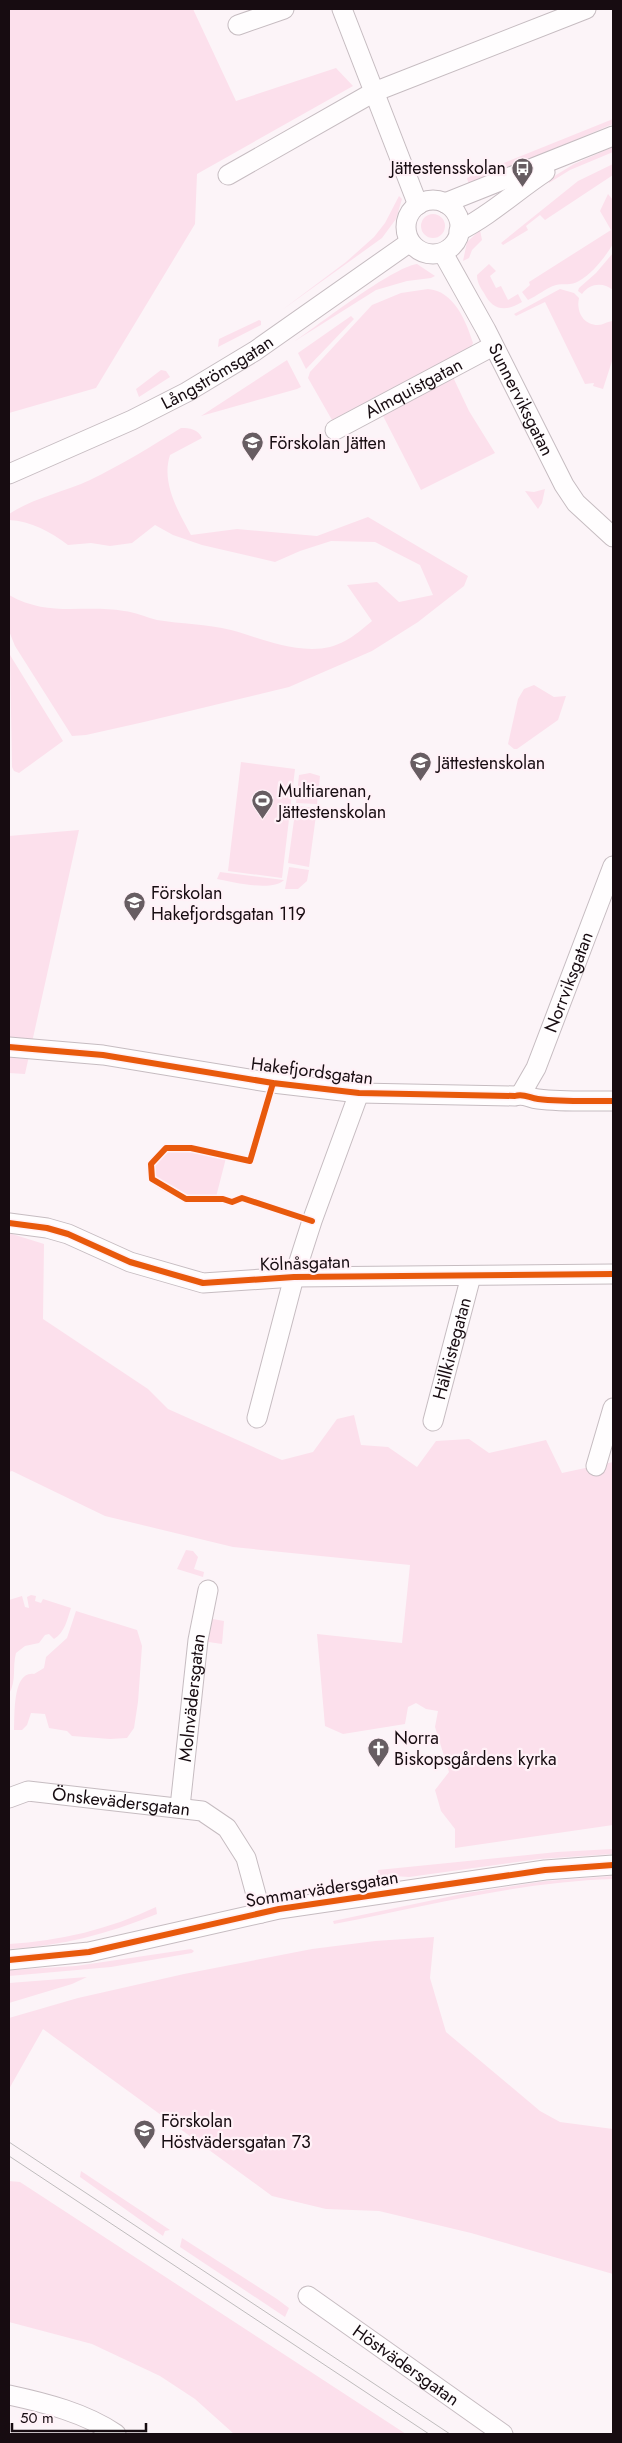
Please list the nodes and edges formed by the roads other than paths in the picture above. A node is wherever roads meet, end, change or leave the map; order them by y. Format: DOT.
graph roads {
  1 [pos="284,9"];
  2 [pos="342,9"];
  3 [pos="586,9"];
  4 [pos="238,25"];
  5 [pos="374,92"];
  6 [pos="613,136"];
  7 [pos="580,150"];
  8 [pos="228,175"];
  9 [pos="445,204"];
  10 [pos="418,205"];
  11 [pos="460,231"];
  12 [pos="410,242"];
  13 [pos="443,252"];
  14 [pos="493,346"];
  15 [pos="334,430"];
  16 [pos="9,474"];
  17 [pos="613,537"];
  18 [pos="613,866"];
  19 [pos="9,1047"];
  20 [pos="359,1093"];
  21 [pos="521,1094"];
  22 [pos="613,1101"];
  23 [pos="9,1223"];
  24 [pos="613,1274"];
  25 [pos="294,1276"];
  26 [pos="471,1276"];
  27 [pos="613,1408"];
  28 [pos="257,1418"];
  29 [pos="433,1421"];
  30 [pos="596,1466"];
  31 [pos="208,1590"];
  32 [pos="9,1798"];
  33 [pos="180,1807"];
  34 [pos="613,1865"];
  35 [pos="261,1913"];
  36 [pos="9,1960"];
  37 [pos="308,2296"];
  38 [pos="9,2395"];
  39 [pos="116,2434"];
  40 [pos="503,2434"];
  1 -- 4 [label="street"];
  2 -- 5 [label="street"];
  3 -- 5 [label="street"];
  5 -- 8 [label="street"];
  5 -- 10 [label="street"];
  6 -- 7 [label="street"];
  7 -- 9 [label="street"];
  7 -- 11 [label="street"];
  9 -- 10 [label="street"];
  9 -- 11 [label="street"];
  10 -- 12 [label="street"];
  11 -- 13 [label="street"];
  12 -- 13 [label="street"];
  12 -- 16 [label="street, Långströmsgatan"];
  13 -- 14 [label="street, Sunnerviksgatan"];
  14 -- 15 [label="street, Almquistgatan"];
  14 -- 17 [label="street, Sunnerviksgatan"];
  18 -- 21 [label="street, Norrviksgatan"];
  19 -- 20 [label="street, Hakefjordsgatan"];
  20 -- 21 [label="street, Hakefjordsgatan"];
  20 -- 25 [label="street"];
  21 -- 22 [label="street, Hakefjordsgatan"];
  23 -- 25 [label="street, Kölnåsgatan"];
  24 -- 26 [label="street, Kölnåsgatan"];
  25 -- 26 [label="street, Kölnåsgatan"];
  25 -- 28 [label="street"];
  26 -- 29 [label="street, Hällkistegatan"];
  27 -- 30 [label="street"];
  31 -- 33 [label="street, Molnvädersgatan"];
  32 -- 33 [label="street, Önskevädersgatan"];
  33 -- 35 [label="street, Önskevädersgatan"];
  34 -- 35 [label="street, Sommarvädersgatan"];
  35 -- 36 [label="street, Sommarvädersgatan"];
  37 -- 40 [label="street, Höstvädersgatan"];
  38 -- 39 [label="street"];
}
